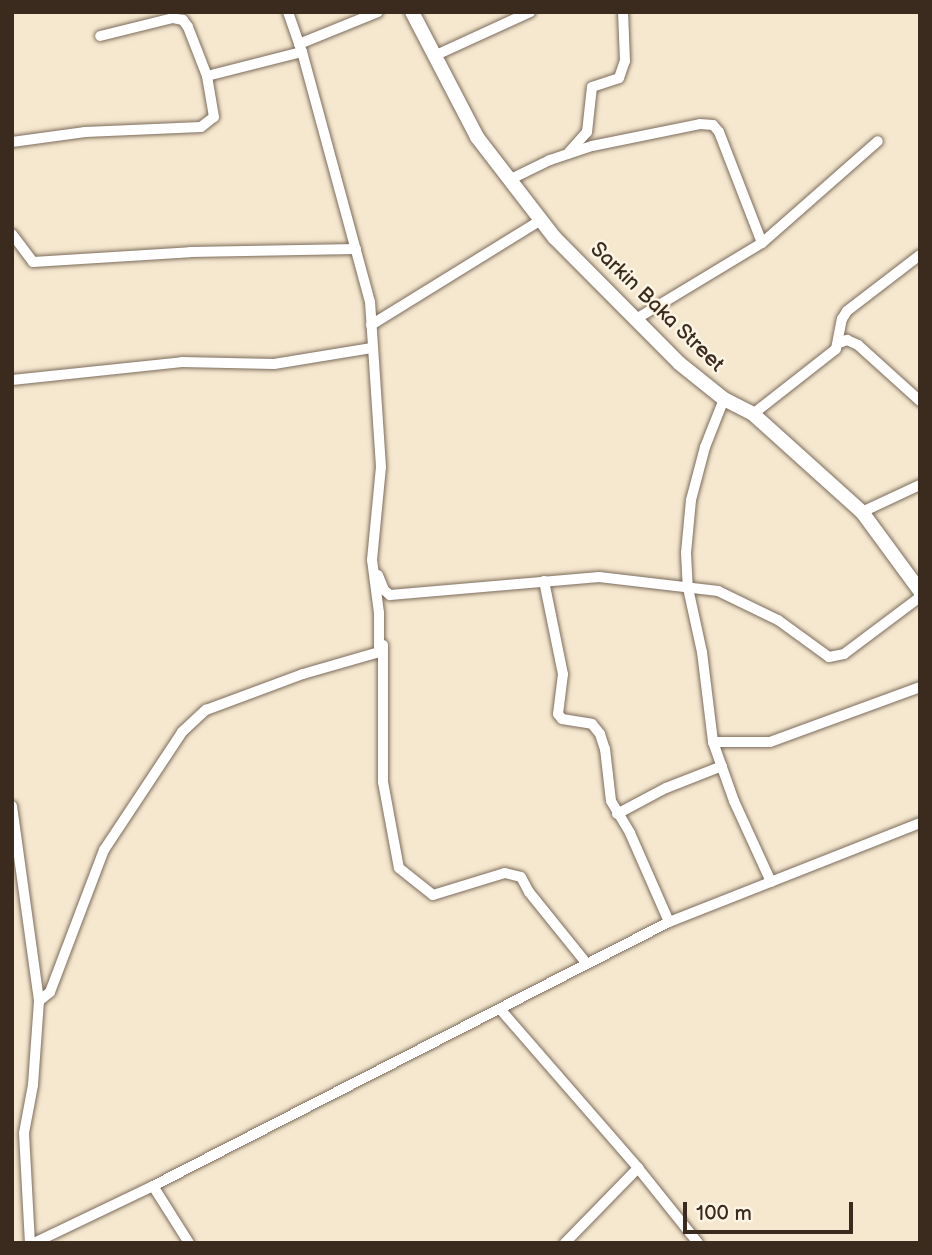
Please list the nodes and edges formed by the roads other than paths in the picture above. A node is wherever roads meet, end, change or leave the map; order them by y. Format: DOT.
graph roads {
  1 [pos="288,12"];
  2 [pos="378,12"];
  3 [pos="412,12"];
  4 [pos="530,12"];
  5 [pos="623,12"];
  6 [pos="100,36"];
  7 [pos="301,48"];
  8 [pos="434,56"];
  9 [pos="206,76"];
  10 [pos="878,141"];
  11 [pos="12,142"];
  12 [pos="567,154"];
  13 [pos="509,180"];
  14 [pos="541,220"];
  15 [pos="12,234"];
  16 [pos="762,243"];
  17 [pos="356,248"];
  18 [pos="920,256"];
  19 [pos="636,319"];
  20 [pos="371,326"];
  21 [pos="839,343"];
  22 [pos="372,348"];
  23 [pos="12,380"];
  24 [pos="724,399"];
  25 [pos="920,401"];
  26 [pos="752,414"];
  27 [pos="920,485"];
  28 [pos="862,512"];
  29 [pos="372,560"];
  30 [pos="544,581"];
  31 [pos="688,588"];
  32 [pos="384,590"];
  33 [pos="920,591"];
  34 [pos="920,597"];
  35 [pos="920,687"];
  36 [pos="713,742"];
  37 [pos="722,766"];
  38 [pos="12,807"];
  39 [pos="617,814"];
  40 [pos="920,823"];
  41 [pos="771,882"];
  42 [pos="669,922"];
  43 [pos="587,964"];
  44 [pos="39,1001"];
  45 [pos="500,1009"];
  46 [pos="638,1168"];
  47 [pos="153,1186"];
  48 [pos="32,1243"];
  49 [pos="189,1243"];
  50 [pos="565,1243"];
  51 [pos="698,1243"];
  1 -- 7 [label="street"];
  2 -- 7 [label="street"];
  3 -- 8 [label="street, Sarkin Baka Street"];
  4 -- 8 [label="street"];
  5 -- 12 [label="street"];
  6 -- 9 [label="street"];
  7 -- 9 [label="street"];
  7 -- 17 [label="street"];
  8 -- 13 [label="street, Sarkin Baka Street"];
  9 -- 11 [label="street"];
  10 -- 16 [label="street"];
  12 -- 13 [label="street"];
  12 -- 16 [label="street"];
  13 -- 14 [label="street, Sarkin Baka Street"];
  14 -- 19 [label="street, Sarkin Baka Street"];
  14 -- 20 [label="street"];
  15 -- 17 [label="street"];
  16 -- 19 [label="street"];
  17 -- 20 [label="street"];
  18 -- 21 [label="street"];
  19 -- 24 [label="street, Sarkin Baka Street"];
  20 -- 22 [label="street"];
  21 -- 25 [label="street"];
  21 -- 26 [label="street"];
  22 -- 23 [label="street"];
  22 -- 29 [label="street"];
  24 -- 26 [label="street, Sarkin Baka Street"];
  24 -- 31 [label="street"];
  26 -- 28 [label="street, Sarkin Baka Street"];
  27 -- 28 [label="street"];
  28 -- 33 [label="street, Sarkin Baka Street"];
  29 -- 32 [label="street"];
  29 -- 44 [label="street"];
  30 -- 31 [label="street"];
  30 -- 32 [label="street"];
  30 -- 39 [label="street"];
  31 -- 34 [label="street"];
  31 -- 36 [label="street"];
  32 -- 43 [label="street"];
  35 -- 36 [label="street"];
  36 -- 37 [label="street"];
  37 -- 39 [label="street"];
  37 -- 41 [label="street"];
  38 -- 44 [label="street"];
  39 -- 42 [label="street"];
  40 -- 41 [label="street"];
  41 -- 42 [label="street"];
  42 -- 43 [label="street"];
  43 -- 45 [label="street"];
  44 -- 48 [label="street"];
  45 -- 46 [label="street"];
  45 -- 47 [label="street"];
  46 -- 50 [label="street"];
  46 -- 51 [label="street"];
  47 -- 48 [label="street"];
  47 -- 49 [label="street"];
}
